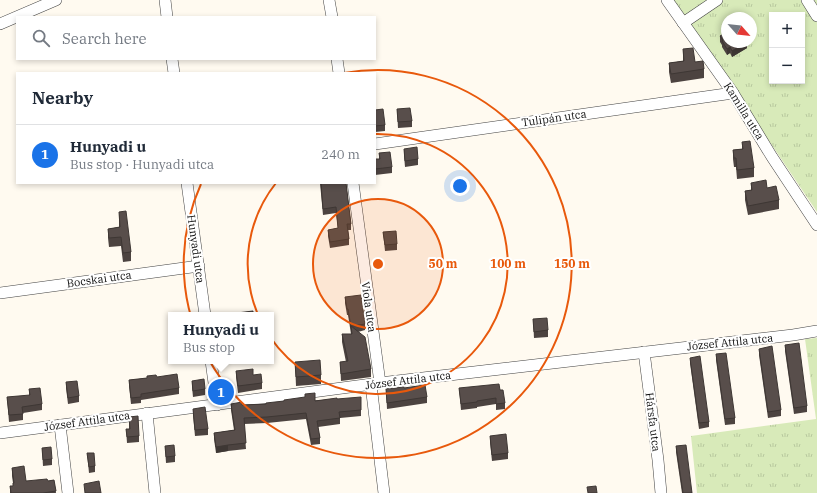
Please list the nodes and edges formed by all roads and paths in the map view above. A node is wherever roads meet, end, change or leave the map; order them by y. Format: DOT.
graph roads {
  1 [pos="56,0"];
  2 [pos="165,0"];
  3 [pos="329,0"];
  4 [pos="667,0"];
  5 [pos="717,0"];
  6 [pos="807,0"];
  7 [pos="19,16"];
  8 [pos="167,16"];
  9 [pos="332,16"];
  10 [pos="817,16"];
  11 [pos="16,17"];
  12 [pos="683,23"];
  13 [pos="0,24"];
  14 [pos="172,60"];
  15 [pos="337,60"];
  16 [pos="174,72"];
  17 [pos="339,72"];
  18 [pos="733,93"];
  19 [pos="376,144"];
  20 [pos="187,184"];
  21 [pos="353,184"];
  22 [pos="817,225"];
  23 [pos="199,266"];
  24 [pos="0,292"];
  25 [pos="205,312"];
  26 [pos="817,331"];
  27 [pos="644,352"];
  28 [pos="211,364"];
  29 [pos="375,384"];
  30 [pos="217,405"];
  31 [pos="147,413"];
  32 [pos="60,425"];
  33 [pos="0,433"];
  34 [pos="68,493"];
  35 [pos="155,493"];
  36 [pos="384,493"];
  37 [pos="661,493"];
  1 -- 7 [label="street"];
  2 -- 8 [label="street"];
  3 -- 9 [label="street"];
  4 -- 12 [label="street, Kamilla utca"];
  5 -- 12 [label="street"];
  6 -- 10 [label="street"];
  11 -- 13 [label="street"];
  12 -- 18 [label="street, Kamilla utca"];
  14 -- 16 [label="street"];
  15 -- 17 [label="street"];
  18 -- 19 [label="street, Tulipán utca"];
  18 -- 22 [label="street, Kamilla utca"];
  20 -- 23 [label="street, Hunyadi utca"];
  21 -- 29 [label="street, Viola utca"];
  23 -- 24 [label="street, Bocskai utca"];
  23 -- 25 [label="street, Hunyadi utca"];
  26 -- 27 [label="street, József Attila utca"];
  27 -- 29 [label="street, József Attila utca"];
  27 -- 37 [label="street, Hársfa utca"];
  28 -- 30 [label="street"];
  29 -- 30 [label="street, József Attila utca"];
  29 -- 36 [label="street, Viola utca"];
  30 -- 31 [label="street, József Attila utca"];
  31 -- 32 [label="street, József Attila utca"];
  31 -- 35 [label="street"];
  32 -- 33 [label="street, József Attila utca"];
  32 -- 34 [label="street"];
}
